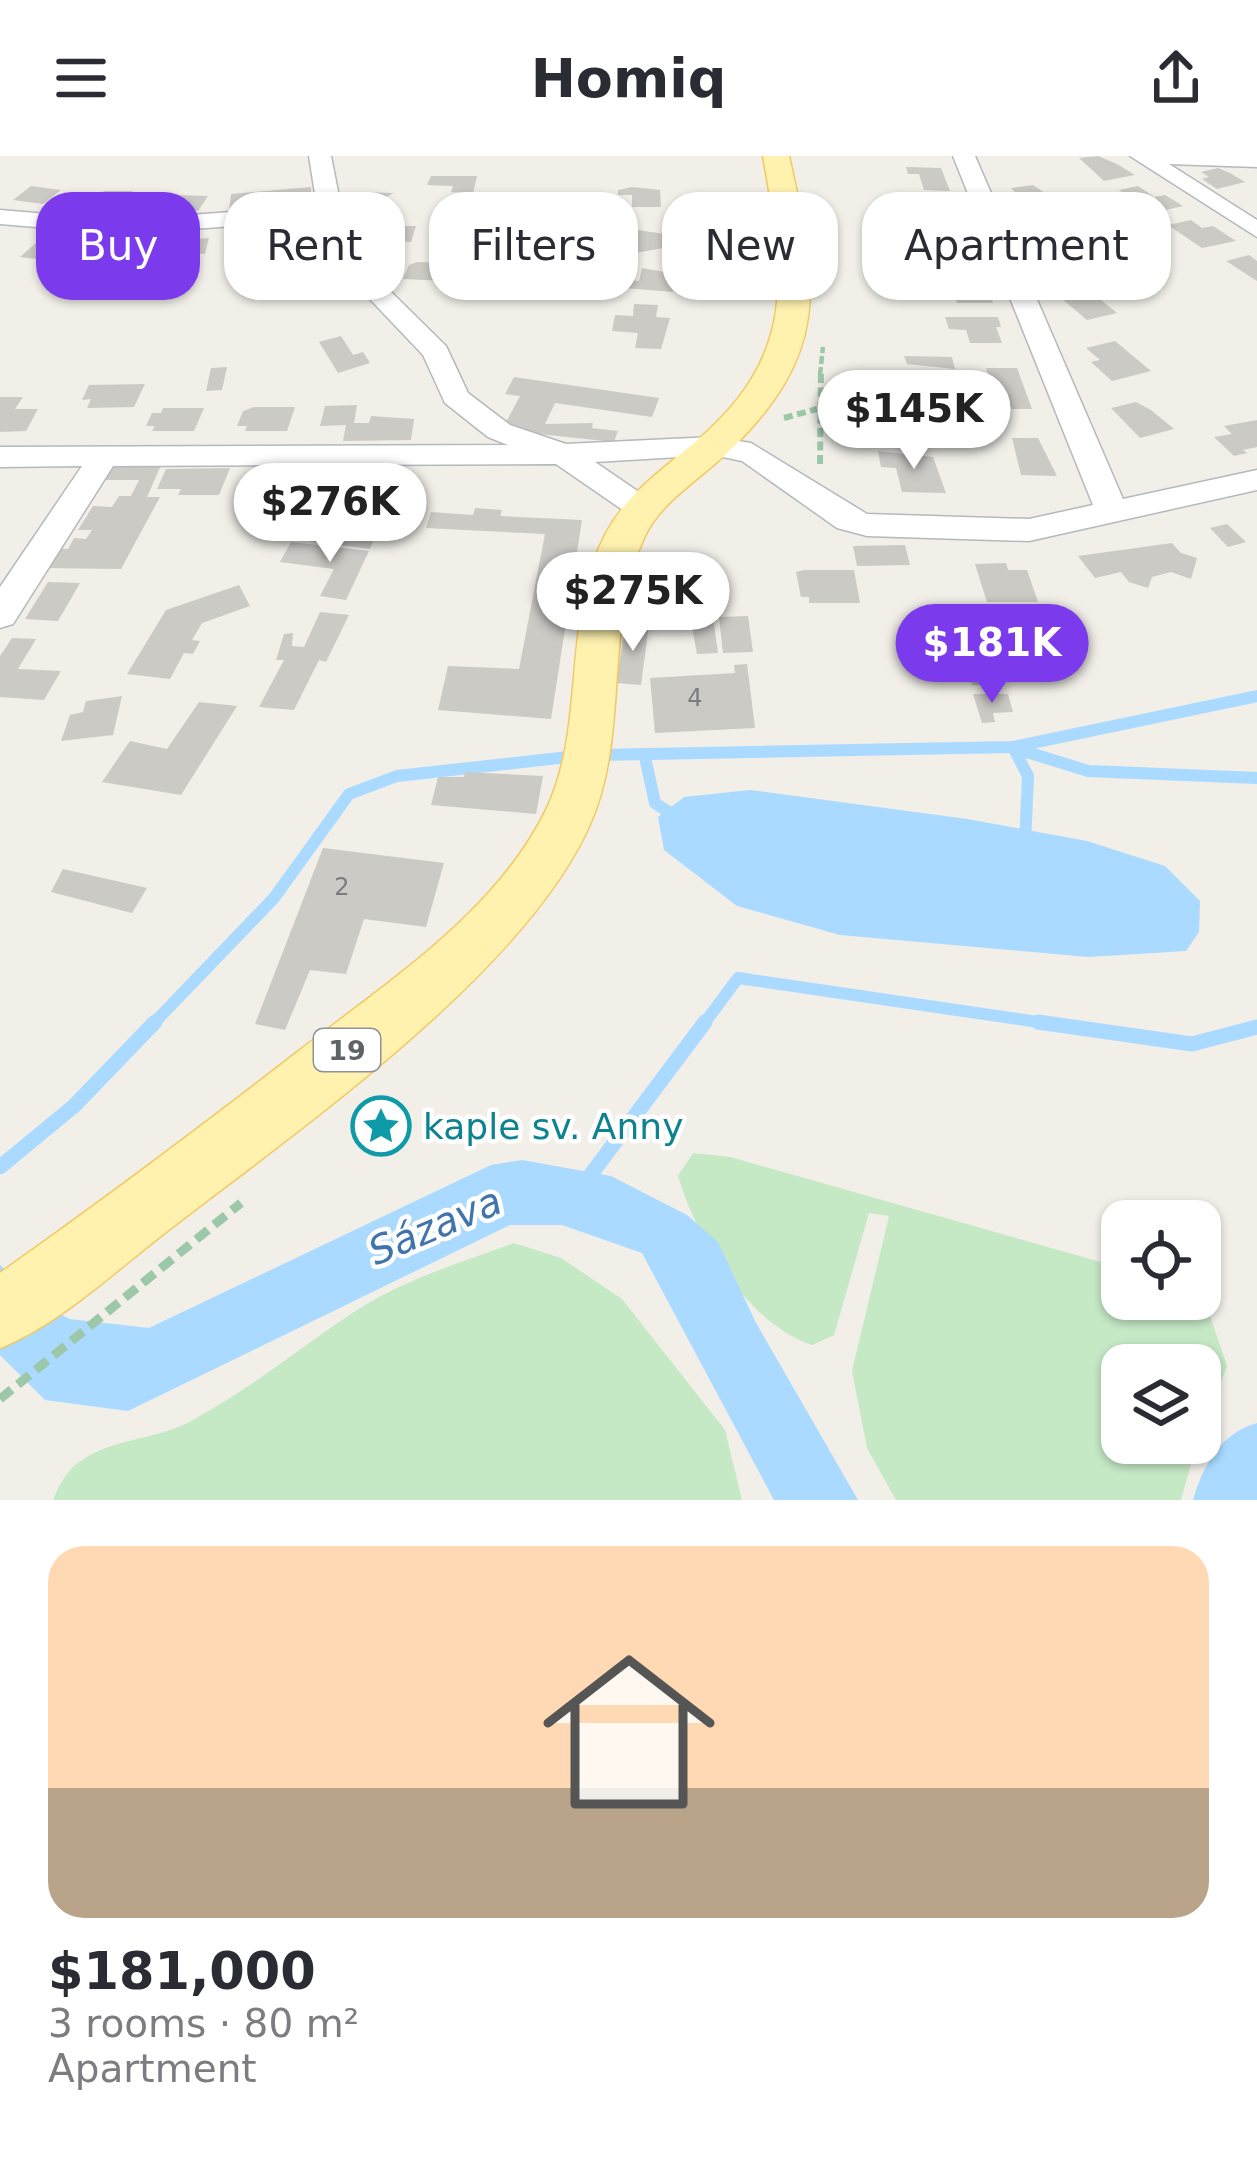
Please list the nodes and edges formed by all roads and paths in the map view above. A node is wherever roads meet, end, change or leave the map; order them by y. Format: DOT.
graph roads {
  1 [pos="320,156"];
  2 [pos="776,156"];
  3 [pos="964,156"];
  4 [pos="1141,156"];
  5 [pos="1257,160"];
  6 [pos="326,192"];
  7 [pos="0,217"];
  8 [pos="224,219"];
  9 [pos="1257,230"];
  10 [pos="385,300"];
  11 [pos="713,446"];
  12 [pos="106,453"];
  13 [pos="563,454"];
  14 [pos="0,457"];
  15 [pos="1257,481"];
  16 [pos="641,508"];
  17 [pos="1112,512"];
  18 [pos="0,615"];
  19 [pos="150,1277"];
  20 [pos="24,1297"];
  21 [pos="0,1399"];
  1 -- 6 [label="street"];
  2 -- 11 [label="main road, 19"];
  3 -- 17 [label="street"];
  4 -- 5 [label="street"];
  4 -- 9 [label="street"];
  7 -- 8 [label="street"];
  10 -- 13 [label="street"];
  11 -- 13 [label="street"];
  11 -- 16 [label="main road, 19"];
  11 -- 17 [label="street"];
  12 -- 13 [label="street"];
  12 -- 14 [label="street"];
  12 -- 18 [label="street"];
  13 -- 16 [label="street"];
  15 -- 17 [label="street"];
  16 -- 20 [label="main road, 19"];
  19 -- 21 [label="path"];
}
